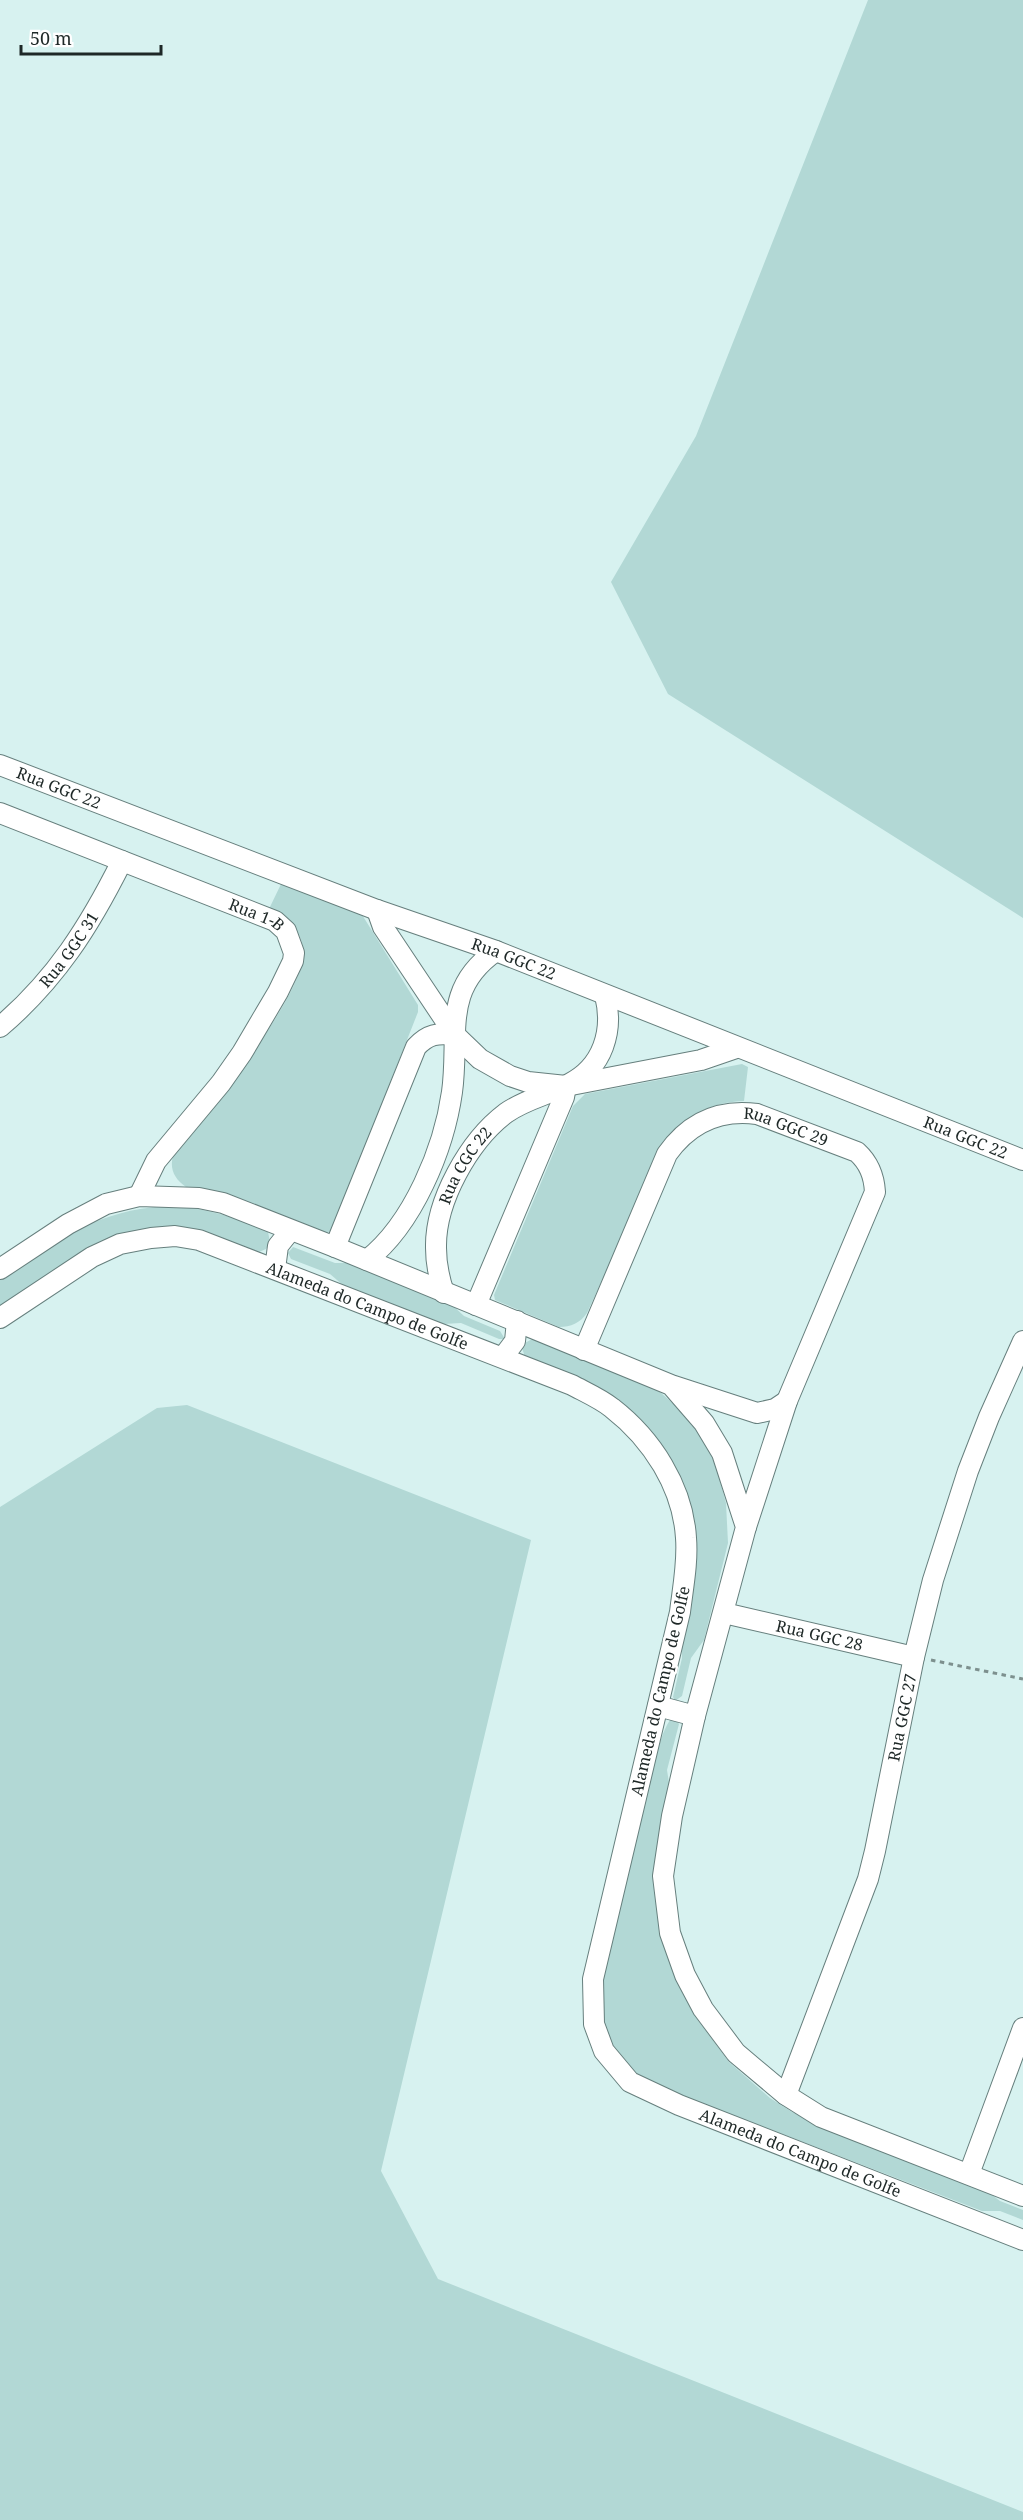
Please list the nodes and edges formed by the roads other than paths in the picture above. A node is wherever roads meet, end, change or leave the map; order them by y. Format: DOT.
graph roads {
  1 [pos="0,765"];
  2 [pos="0,813"];
  3 [pos="122,861"];
  4 [pos="377,910"];
  5 [pos="496,951"];
  6 [pos="605,995"];
  7 [pos="0,1027"];
  8 [pos="455,1035"];
  9 [pos="736,1048"];
  10 [pos="566,1086"];
  11 [pos="1023,1160"];
  12 [pos="139,1196"];
  13 [pos="290,1231"];
  14 [pos="335,1247"];
  15 [pos="367,1260"];
  16 [pos="0,1269"];
  17 [pos="275,1269"];
  18 [pos="444,1293"];
  19 [pos="476,1305"];
  20 [pos="0,1318"];
  21 [pos="517,1321"];
  22 [pos="1023,1341"];
  23 [pos="584,1350"];
  24 [pos="503,1357"];
  25 [pos="671,1386"];
  26 [pos="787,1401"];
  27 [pos="746,1527"];
  28 [pos="724,1612"];
  29 [pos="914,1657"];
  30 [pos="658,1706"];
  31 [pos="695,1716"];
  32 [pos="1023,2028"];
  33 [pos="786,2095"];
  34 [pos="969,2174"];
  35 [pos="1023,2196"];
  36 [pos="1023,2240"];
  1 -- 4 [label="street, Rua GGC 22"];
  2 -- 3 [label="street, Rua 1-B"];
  3 -- 7 [label="street, Rua GGC 31"];
  3 -- 12 [label="street, Rua 1-B"];
  4 -- 5 [label="street, Rua GGC 22"];
  4 -- 8 [label="street, Rua CGC 22"];
  5 -- 6 [label="street, Rua GGC 22"];
  5 -- 8 [label="street"];
  6 -- 9 [label="street, Rua GGC 22"];
  6 -- 10 [label="street"];
  8 -- 10 [label="street, Rua CGC 22"];
  8 -- 14 [label="street"];
  8 -- 15 [label="street, Rua CGC 22"];
  9 -- 10 [label="street, Rua CGC 22"];
  9 -- 11 [label="street, Rua GGC 22"];
  10 -- 18 [label="street, Rua CGC 22"];
  10 -- 19 [label="street"];
  12 -- 13 [label="street"];
  12 -- 16 [label="street"];
  13 -- 14 [label="street"];
  13 -- 17 [label="street"];
  14 -- 15 [label="street"];
  15 -- 18 [label="street"];
  17 -- 20 [label="street, Alameda do Campo de Golfe"];
  17 -- 24 [label="street, Alameda do Campo de Golfe"];
  18 -- 19 [label="street"];
  19 -- 21 [label="street"];
  21 -- 23 [label="street"];
  21 -- 24 [label="street"];
  22 -- 29 [label="street, Rua GGC 27"];
  23 -- 25 [label="street"];
  23 -- 26 [label="street, Rua GGC 29"];
  24 -- 30 [label="street, Alameda do Campo de Golfe"];
  25 -- 26 [label="street"];
  25 -- 27 [label="street"];
  26 -- 27 [label="street, Rua GGC 29"];
  27 -- 28 [label="street"];
  28 -- 29 [label="street, Rua GGC 28"];
  28 -- 31 [label="street"];
  29 -- 33 [label="street, Rua GGC 27"];
  30 -- 31 [label="street"];
  30 -- 36 [label="street, Alameda do Campo de Golfe"];
  31 -- 33 [label="street"];
  32 -- 34 [label="street"];
  33 -- 34 [label="street"];
  34 -- 35 [label="street"];
}
